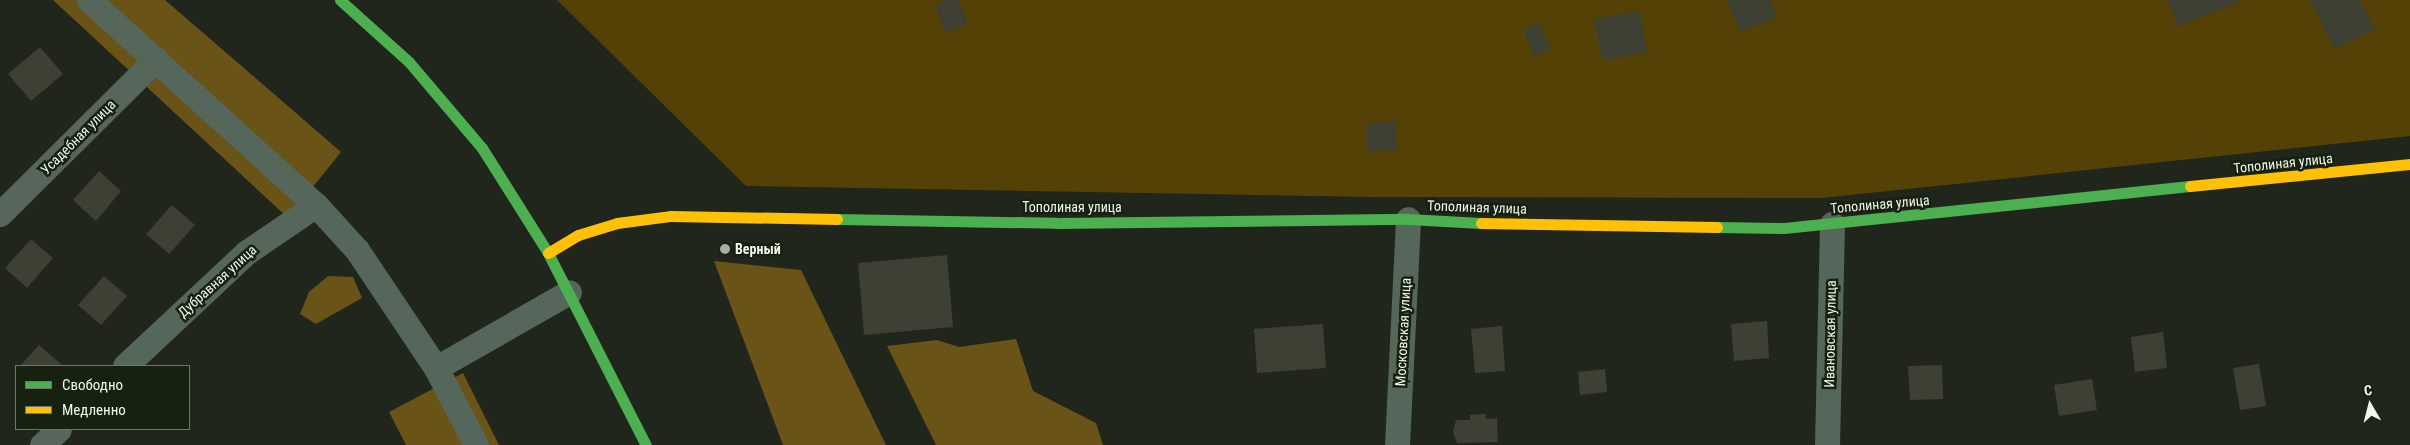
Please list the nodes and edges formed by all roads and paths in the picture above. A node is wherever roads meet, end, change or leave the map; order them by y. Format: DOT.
graph roads {
  1 [pos="89,0"];
  2 [pos="340,0"];
  3 [pos="156,59"];
  4 [pos="2410,164"];
  5 [pos="316,205"];
  6 [pos="0,214"];
  7 [pos="1408,219"];
  8 [pos="1832,224"];
  9 [pos="548,254"];
  10 [pos="569,292"];
  11 [pos="126,365"];
  12 [pos="436,368"];
  13 [pos="58,430"];
  14 [pos="42,445"];
  15 [pos="476,445"];
  16 [pos="646,445"];
  17 [pos="1397,445"];
  18 [pos="1827,445"];
  1 -- 3 [label="street"];
  2 -- 9 [label="street"];
  3 -- 5 [label="street"];
  3 -- 6 [label="street, Усадебная улица"];
  4 -- 8 [label="street, Тополиная улица"];
  5 -- 11 [label="street, Дубравная улица"];
  5 -- 12 [label="street"];
  7 -- 8 [label="street, Тополиная улица"];
  7 -- 9 [label="street, Тополиная улица"];
  7 -- 17 [label="street, Московская улица"];
  8 -- 18 [label="street, Ивановская улица"];
  9 -- 10 [label="street"];
  10 -- 12 [label="street"];
  10 -- 16 [label="street"];
  12 -- 15 [label="street"];
  13 -- 14 [label="street"];
}
